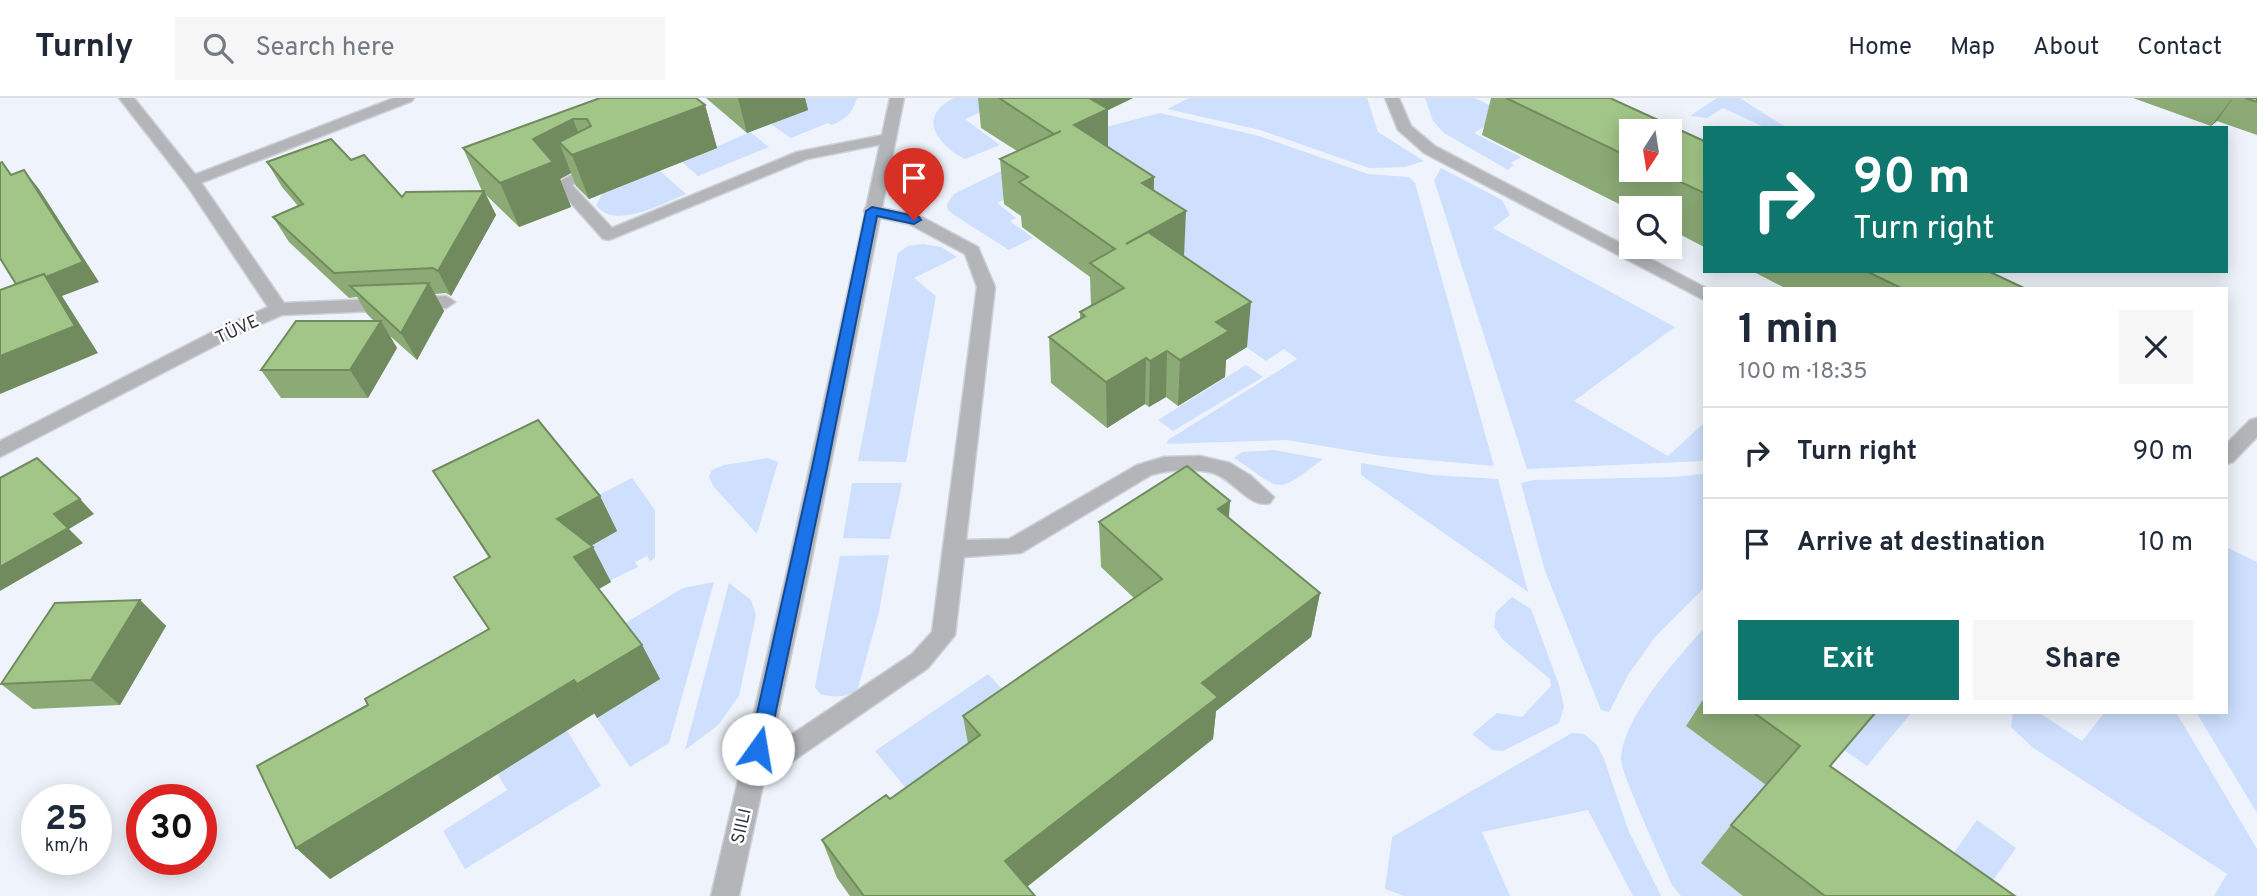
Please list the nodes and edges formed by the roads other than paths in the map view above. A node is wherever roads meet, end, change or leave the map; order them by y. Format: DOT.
graph roads {
  1 [pos="127,98"];
  2 [pos="407,98"];
  3 [pos="897,98"];
  4 [pos="1392,98"];
  5 [pos="888,139"];
  6 [pos="597,169"];
  7 [pos="192,181"];
  8 [pos="872,211"];
  9 [pos="1703,293"];
  10 [pos="446,302"];
  11 [pos="279,309"];
  12 [pos="2257,425"];
  13 [pos="0,450"];
  14 [pos="2228,455"];
  15 [pos="1263,497"];
  16 [pos="954,549"];
  17 [pos="752,775"];
  18 [pos="725,896"];
  1 -- 7 [label="street, TÜVE"];
  2 -- 7 [label="street"];
  3 -- 5 [label="street, SIILI"];
  4 -- 9 [label="street"];
  5 -- 6 [label="street"];
  5 -- 8 [label="street, SIILI"];
  7 -- 11 [label="street, TÜVE"];
  8 -- 16 [label="street"];
  8 -- 17 [label="street, SIILI"];
  10 -- 11 [label="street"];
  11 -- 13 [label="street, TÜVE"];
  12 -- 14 [label="street"];
  15 -- 16 [label="street"];
  16 -- 17 [label="street"];
  17 -- 18 [label="street, SIILI"];
}
